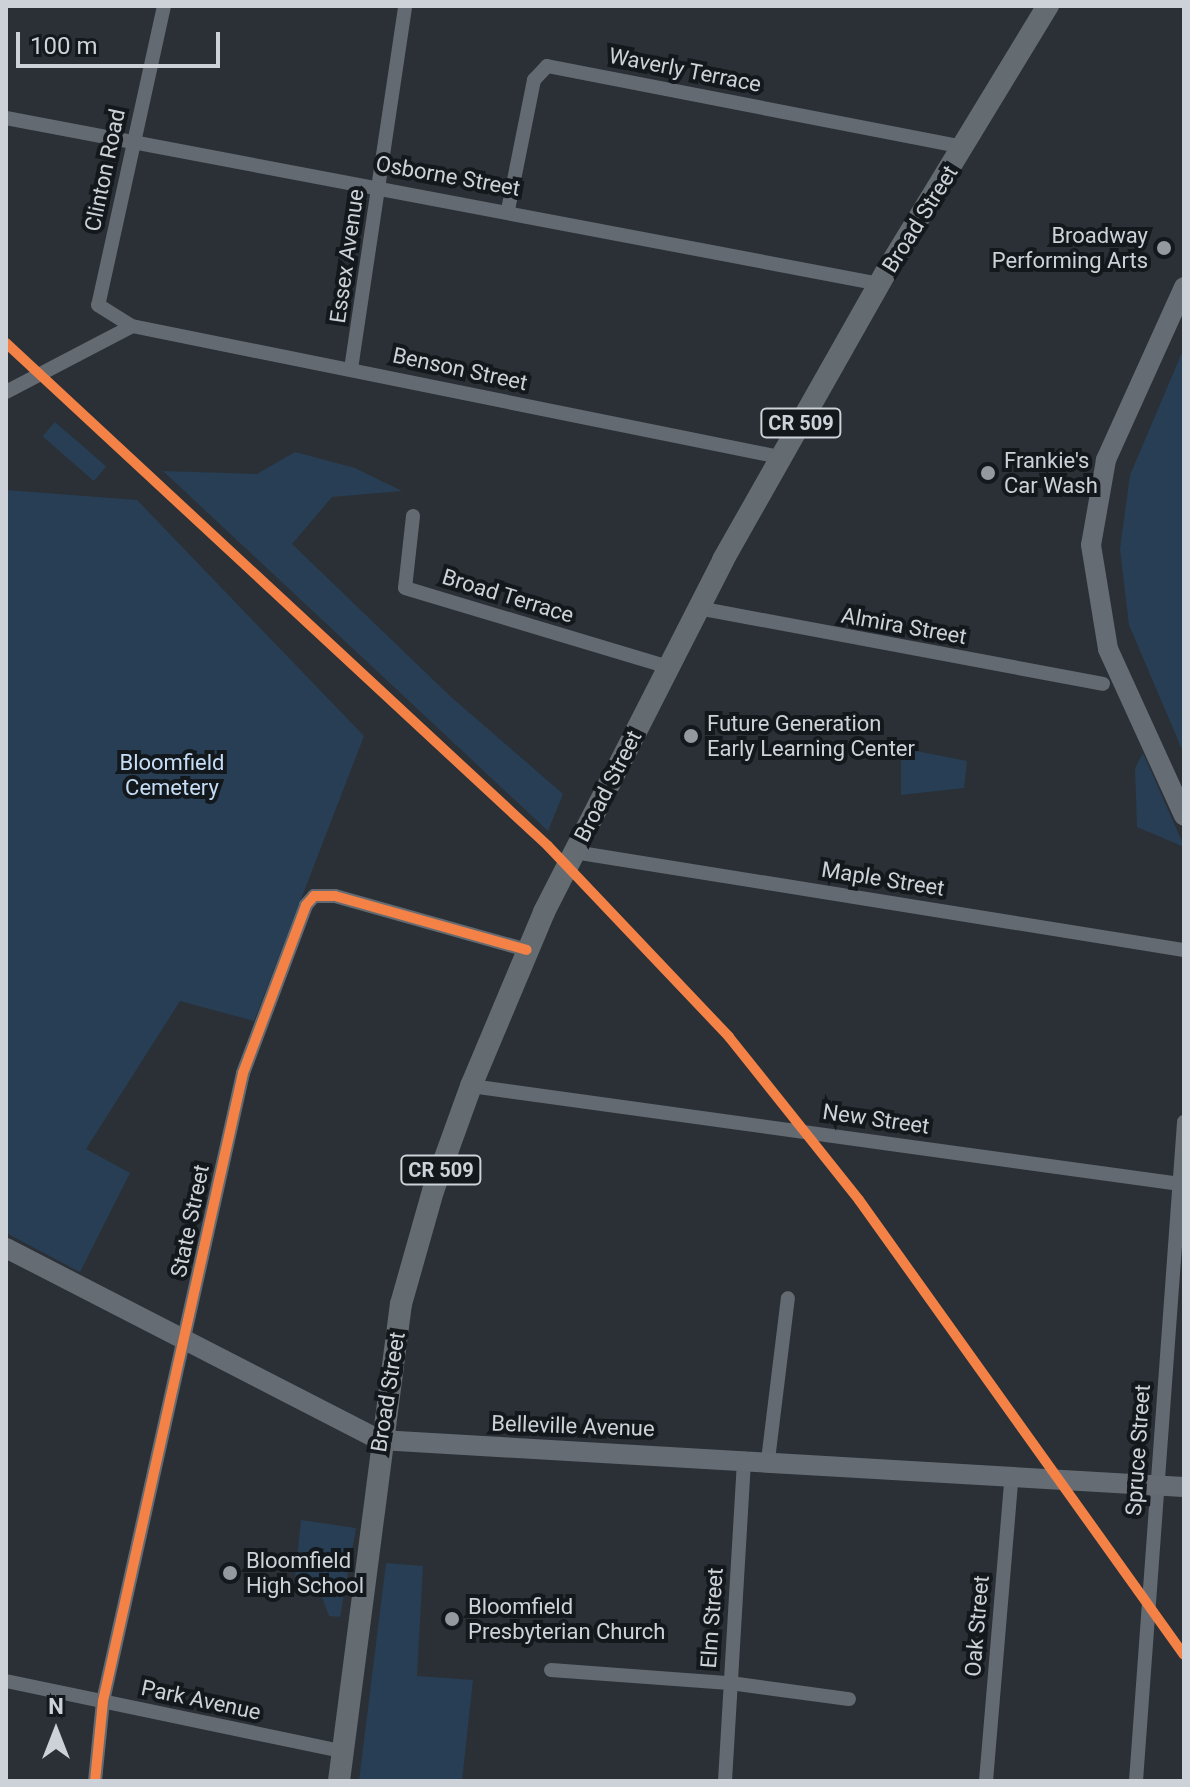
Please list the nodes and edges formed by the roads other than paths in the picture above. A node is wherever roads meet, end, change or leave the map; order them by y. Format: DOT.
graph roads {
  1 [pos="164,6"];
  2 [pos="405,6"];
  3 [pos="1048,6"];
  4 [pos="6,118"];
  5 [pos="133,140"];
  6 [pos="964,147"];
  7 [pos="379,187"];
  8 [pos="508,210"];
  9 [pos="880,284"];
  10 [pos="1184,287"];
  11 [pos="1183,315"];
  12 [pos="132,326"];
  13 [pos="351,369"];
  14 [pos="6,392"];
  15 [pos="780,457"];
  16 [pos="413,516"];
  17 [pos="698,608"];
  18 [pos="668,667"];
  19 [pos="1103,684"];
  20 [pos="1184,787"];
  21 [pos="1184,816"];
  22 [pos="574,852"];
  23 [pos="527,950"];
  24 [pos="1184,950"];
  25 [pos="471,1086"];
  26 [pos="1184,1122"];
  27 [pos="1180,1184"];
  28 [pos="6,1248"];
  29 [pos="788,1298"];
  30 [pos="184,1342"];
  31 [pos="380,1440"];
  32 [pos="744,1459"];
  33 [pos="768,1460"];
  34 [pos="1012,1474"];
  35 [pos="1158,1485"];
  36 [pos="1184,1487"];
  37 [pos="551,1670"];
  38 [pos="6,1681"];
  39 [pos="730,1683"];
  40 [pos="849,1699"];
  41 [pos="103,1701"];
  42 [pos="340,1751"];
  43 [pos="95,1781"];
  44 [pos="339,1781"];
  45 [pos="725,1781"];
  46 [pos="986,1781"];
  47 [pos="1136,1781"];
  1 -- 5 [label="street, Clinton Road"];
  2 -- 7 [label="street, Essex Avenue"];
  3 -- 6 [label="main road, Broad Street / CR 509"];
  4 -- 5 [label="street, Osborne Street"];
  5 -- 7 [label="street, Osborne Street"];
  5 -- 12 [label="street, Clinton Road"];
  6 -- 8 [label="street, Waverly Terrace"];
  6 -- 9 [label="main road, Broad Street / CR 509"];
  7 -- 8 [label="street, Osborne Street"];
  7 -- 13 [label="street, Essex Avenue"];
  8 -- 9 [label="street, Osborne Street"];
  9 -- 15 [label="main road, Broad Street / CR 509"];
  10 -- 21 [label="main road"];
  11 -- 20 [label="main road"];
  12 -- 13 [label="street, Benson Street"];
  12 -- 14 [label="street"];
  13 -- 15 [label="street, Benson Street"];
  15 -- 17 [label="main road, Broad Street / CR 509"];
  16 -- 18 [label="street, Broad Terrace"];
  17 -- 18 [label="main road, Broad Street / CR 509"];
  17 -- 19 [label="street, Almira Street"];
  18 -- 22 [label="main road, Broad Street / CR 509"];
  22 -- 23 [label="main road, Broad Street / CR 509"];
  22 -- 24 [label="street, Maple Street"];
  23 -- 25 [label="main road, Broad Street / CR 509"];
  23 -- 30 [label="street, State Street"];
  25 -- 27 [label="street, New Street"];
  25 -- 31 [label="main road, Broad Street / CR 509"];
  26 -- 27 [label="street, Spruce Street"];
  27 -- 35 [label="street, Spruce Street"];
  28 -- 30 [label="main road, Belleville Avenue"];
  29 -- 33 [label="street"];
  30 -- 31 [label="main road, Belleville Avenue"];
  30 -- 41 [label="street, State Street"];
  31 -- 32 [label="main road, Belleville Avenue"];
  31 -- 42 [label="main road, Broad Street / CR 509"];
  32 -- 33 [label="main road, Belleville Avenue"];
  32 -- 39 [label="street, Elm Street"];
  33 -- 34 [label="main road, Belleville Avenue"];
  34 -- 35 [label="main road, Belleville Avenue"];
  34 -- 46 [label="street, Oak Street"];
  35 -- 36 [label="main road, Belleville Avenue"];
  35 -- 47 [label="street, Spruce Street"];
  37 -- 39 [label="street"];
  38 -- 41 [label="street, Park Avenue"];
  39 -- 40 [label="street"];
  39 -- 45 [label="street, Elm Street"];
  41 -- 42 [label="street, Park Avenue"];
  41 -- 43 [label="street, State Street"];
  42 -- 44 [label="main road, Broad Street / CR 509"];
}
